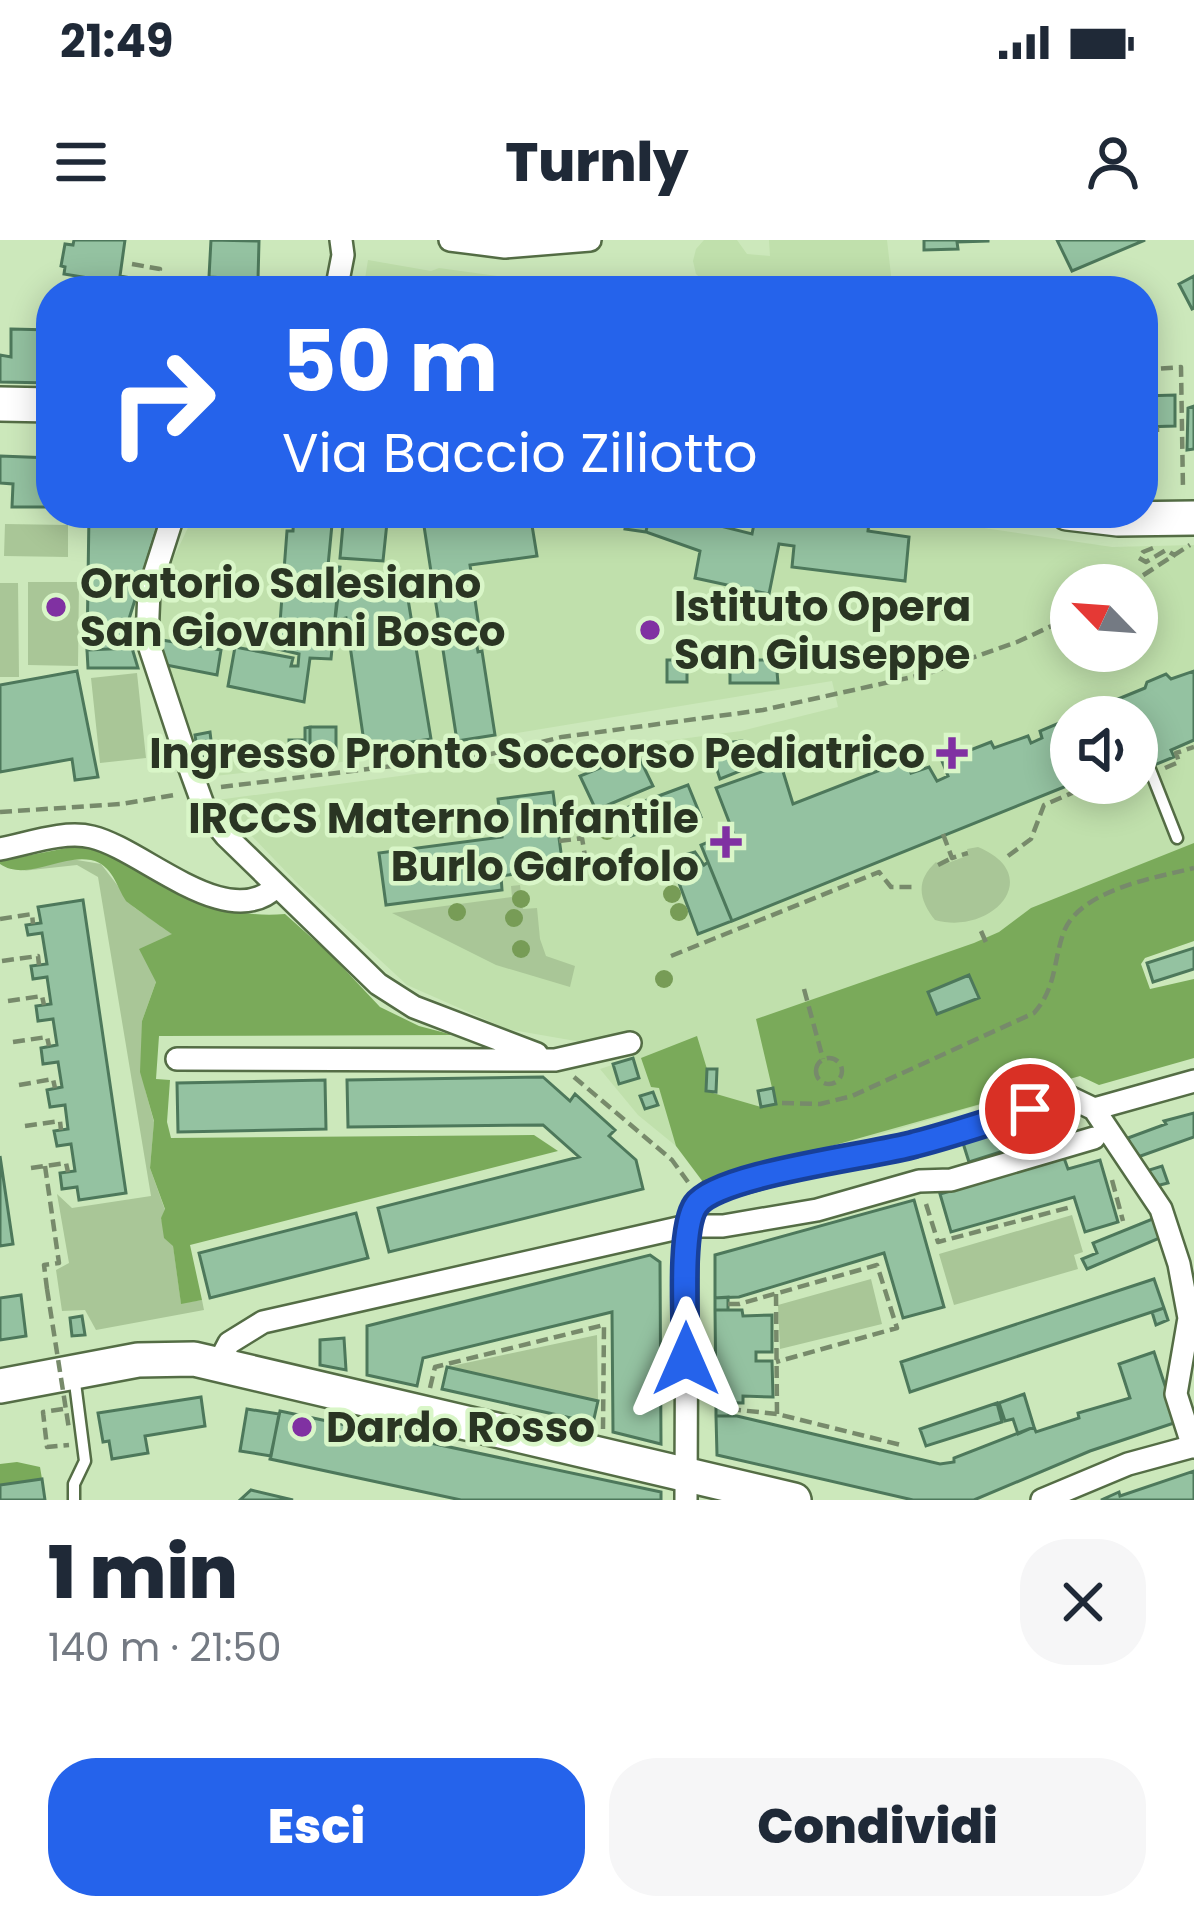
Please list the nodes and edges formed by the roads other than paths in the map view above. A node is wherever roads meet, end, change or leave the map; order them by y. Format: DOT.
graph roads {
  1 [pos="450,240"];
  2 [pos="590,240"];
  3 [pos="348,245"];
  4 [pos="340,276"];
  5 [pos="0,404"];
  6 [pos="36,405"];
  7 [pos="1189,507"];
  8 [pos="1158,512"];
  9 [pos="169,528"];
  10 [pos="1158,790"];
  11 [pos="1177,838"];
  12 [pos="0,849"];
  13 [pos="277,886"];
  14 [pos="630,1043"];
  15 [pos="176,1058"];
  16 [pos="555,1060"];
  17 [pos="1194,1081"];
  18 [pos="1094,1108"];
  19 [pos="1094,1138"];
  20 [pos="691,1216"];
  21 [pos="218,1364"];
  22 [pos="74,1372"];
  23 [pos="0,1386"];
  24 [pos="1193,1446"];
  25 [pos="686,1487"];
  26 [pos="1058,1494"];
  27 [pos="74,1500"];
  28 [pos="794,1500"];
  29 [pos="1042,1500"];
  1 -- 2 [label="street"];
  3 -- 4 [label="street"];
  5 -- 6 [label="street"];
  7 -- 8 [label="street"];
  9 -- 13 [label="street, bridge"];
  10 -- 11 [label="lane"];
  12 -- 13 [label="street"];
  13 -- 16 [label="street"];
  14 -- 16 [label="street"];
  15 -- 16 [label="street"];
  17 -- 18 [label="street"];
  18 -- 20 [label="street"];
  18 -- 24 [label="street"];
  19 -- 20 [label="street"];
  20 -- 21 [label="street"];
  20 -- 25 [label="street"];
  21 -- 22 [label="street"];
  21 -- 25 [label="street"];
  22 -- 23 [label="street"];
  22 -- 27 [label="lane"];
  24 -- 26 [label="street"];
  25 -- 28 [label="street"];
  26 -- 29 [label="street"];
}
